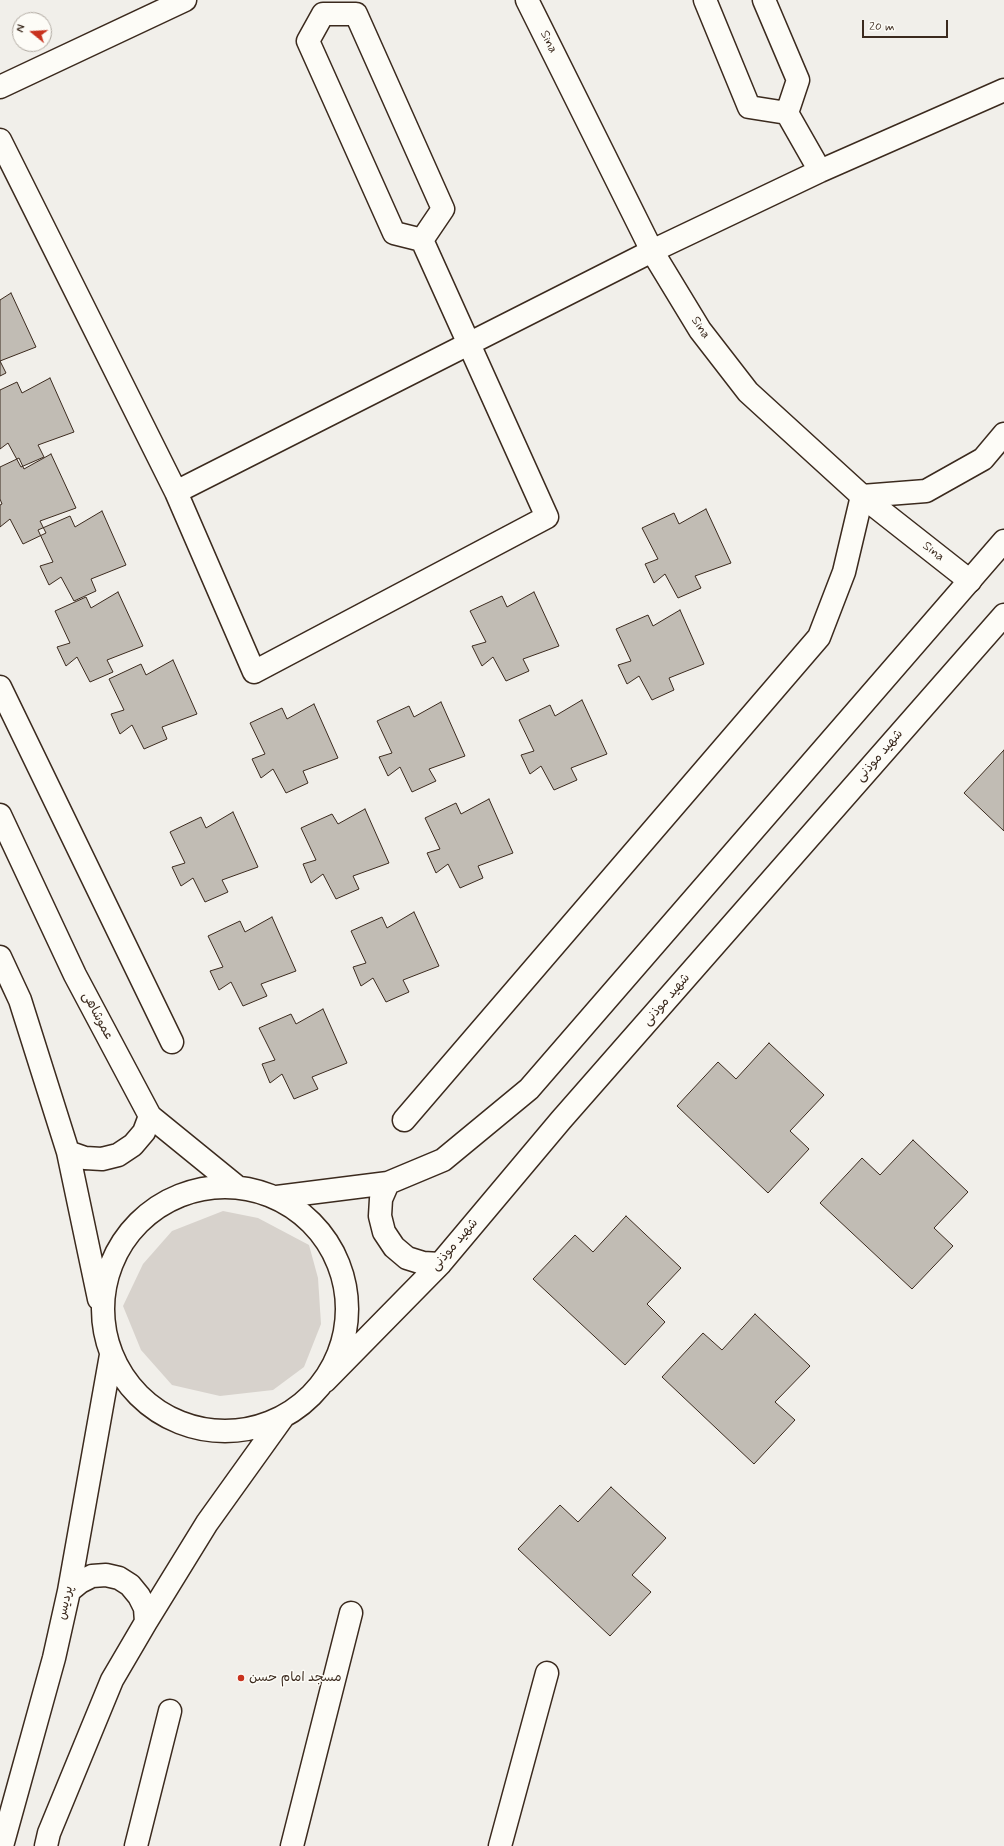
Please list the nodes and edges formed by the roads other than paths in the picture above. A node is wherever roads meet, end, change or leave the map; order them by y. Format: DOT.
graph roads {
  1 [pos="185,0"];
  2 [pos="527,0"];
  3 [pos="705,0"];
  4 [pos="764,0"];
  5 [pos="319,7"];
  6 [pos="0,87"];
  7 [pos="1004,90"];
  8 [pos="787,113"];
  9 [pos="0,140"];
  10 [pos="820,171"];
  11 [pos="422,240"];
  12 [pos="652,251"];
  13 [pos="470,343"];
  14 [pos="1004,434"];
  15 [pos="176,492"];
  16 [pos="862,496"];
  17 [pos="1004,541"];
  18 [pos="970,581"];
  19 [pos="1004,615"];
  20 [pos="0,687"];
  21 [pos="0,815"];
  22 [pos="0,957"];
  23 [pos="172,1042"];
  24 [pos="150,1116"];
  25 [pos="404,1120"];
  26 [pos="68,1152"];
  27 [pos="388,1183"];
  28 [pos="236,1186"];
  29 [pos="277,1196"];
  30 [pos="440,1264"];
  31 [pos="102,1314"];
  32 [pos="111,1355"];
  33 [pos="325,1381"];
  34 [pos="284,1417"];
  35 [pos="69,1591"];
  36 [pos="351,1613"];
  37 [pos="146,1622"];
  38 [pos="547,1673"];
  39 [pos="170,1711"];
  40 [pos="2,1846"];
  41 [pos="46,1846"];
  42 [pos="136,1846"];
  43 [pos="292,1846"];
  44 [pos="500,1846"];
  1 -- 6 [label="street"];
  2 -- 12 [label="street, Sina"];
  3 -- 8 [label="street"];
  4 -- 8 [label="street"];
  5 -- 11 [label="street"];
  5 -- 11 [label="street"];
  7 -- 10 [label="street"];
  8 -- 10 [label="street"];
  9 -- 15 [label="street"];
  10 -- 12 [label="street"];
  11 -- 13 [label="street"];
  12 -- 13 [label="street"];
  12 -- 16 [label="street, Sina"];
  13 -- 15 [label="street"];
  13 -- 15 [label="street"];
  14 -- 16 [label="street"];
  16 -- 18 [label="street, Sina"];
  16 -- 25 [label="street"];
  17 -- 18 [label="street"];
  18 -- 27 [label="street"];
  19 -- 30 [label="street, شهید موذنی"];
  20 -- 23 [label="street"];
  21 -- 24 [label="street, عموشاهی"];
  22 -- 26 [label="street"];
  24 -- 26 [label="street"];
  24 -- 28 [label="street, عموشاهی"];
  26 -- 31 [label="street"];
  27 -- 29 [label="street"];
  27 -- 30 [label="street"];
  28 -- 29 [label="street"];
  28 -- 31 [label="street"];
  29 -- 33 [label="street"];
  30 -- 33 [label="street, شهید موذنی"];
  31 -- 32 [label="street"];
  32 -- 34 [label="street"];
  32 -- 35 [label="street, پردیس"];
  33 -- 34 [label="street, شهید موذنی"];
  34 -- 37 [label="street"];
  35 -- 37 [label="street"];
  35 -- 40 [label="street, پردیس"];
  36 -- 43 [label="street"];
  37 -- 41 [label="street"];
  38 -- 44 [label="street"];
  39 -- 42 [label="street"];
}
